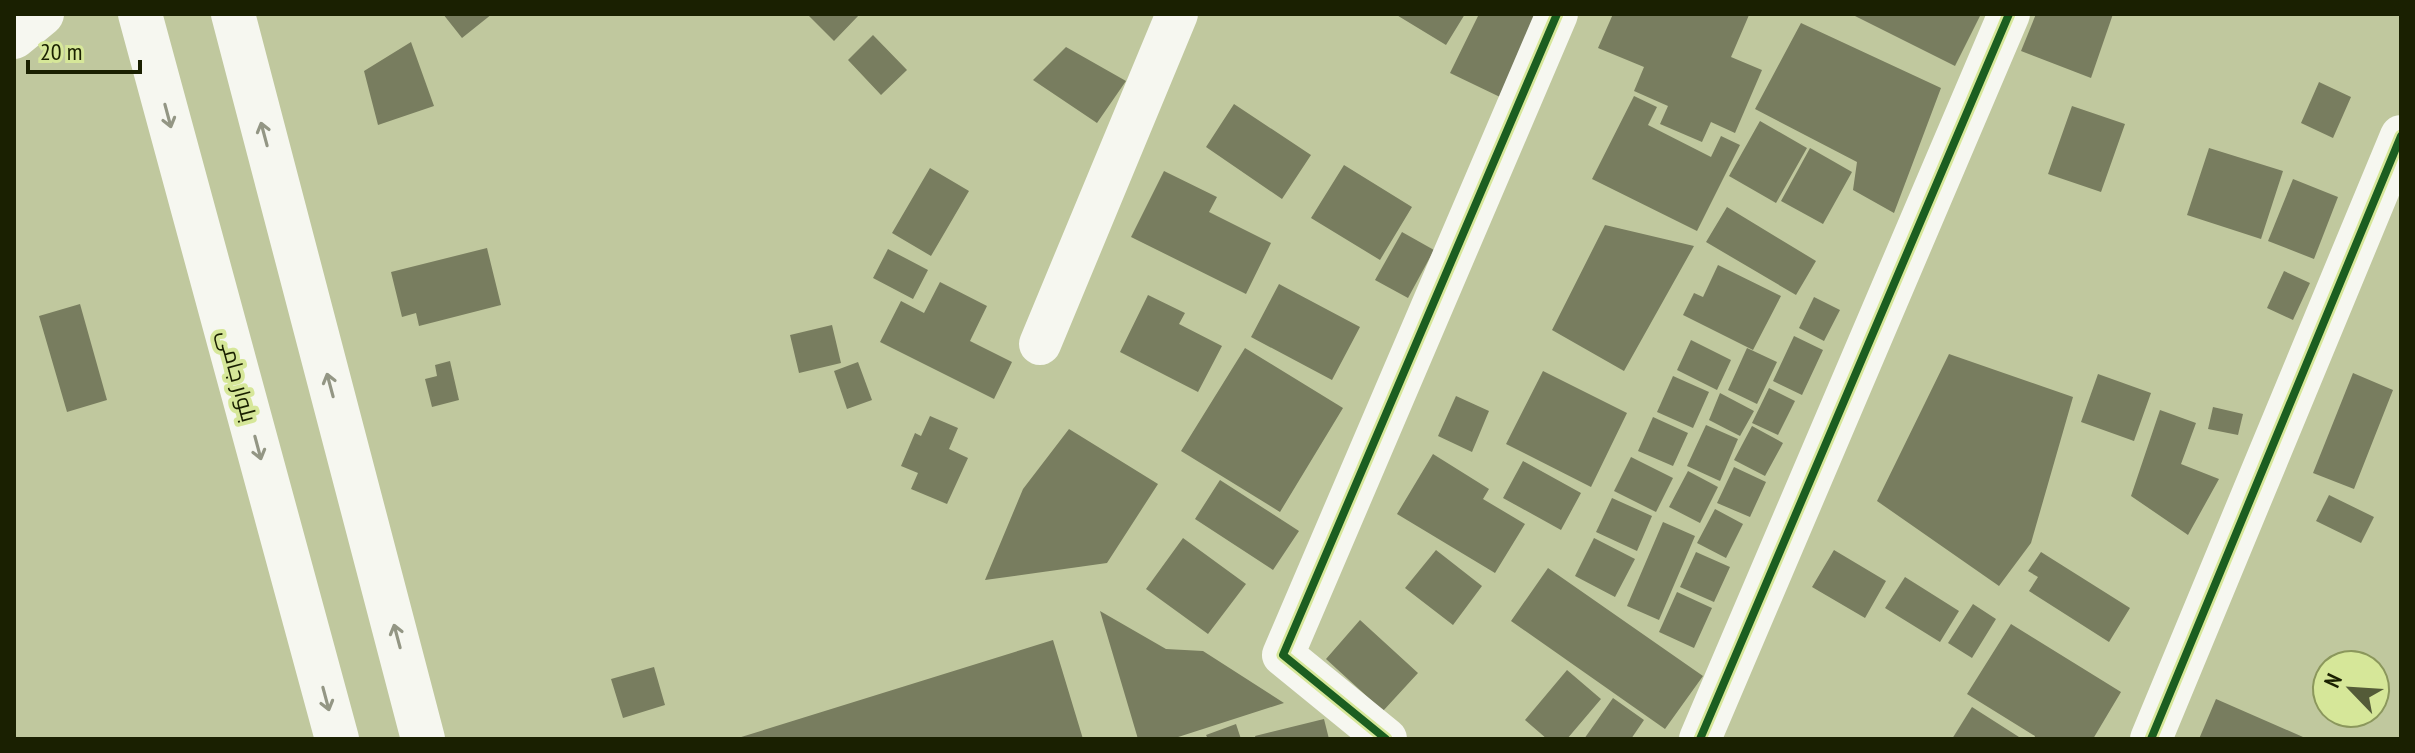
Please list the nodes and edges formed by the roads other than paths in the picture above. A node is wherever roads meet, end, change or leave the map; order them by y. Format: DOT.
graph roads {
  1 [pos="42,14"];
  2 [pos="140,14"];
  3 [pos="233,14"];
  4 [pos="1177,14"];
  5 [pos="1557,14"];
  6 [pos="2009,14"];
  7 [pos="14,37"];
  8 [pos="2401,136"];
  9 [pos="1040,344"];
  10 [pos="337,739"];
  11 [pos="423,739"];
  12 [pos="1386,739"];
  13 [pos="1700,739"];
  14 [pos="2151,739"];
  1 -- 7 [label="highway"];
  2 -- 10 [label="highway, بلوار جامی, one-way"];
  11 -- 3 [label="highway, one-way"];
  4 -- 9 [label="street"];
  5 -- 12 [label="street"];
  6 -- 13 [label="street"];
  8 -- 14 [label="street"];
}
